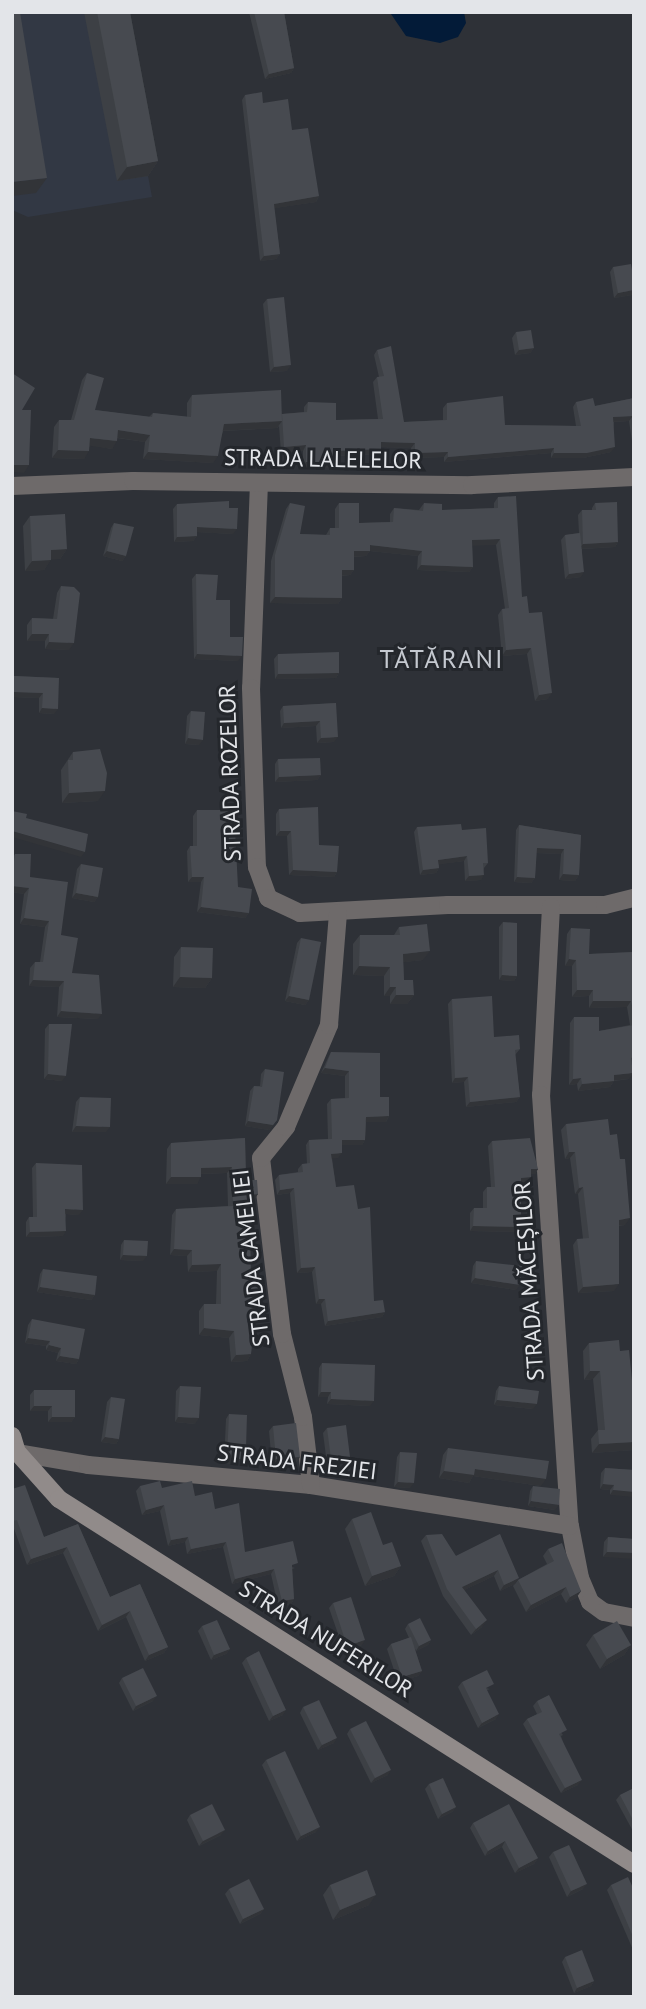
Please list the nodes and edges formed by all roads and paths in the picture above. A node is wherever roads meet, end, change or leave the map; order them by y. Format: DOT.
graph roads {
  1 [pos="634,477"];
  2 [pos="258,483"];
  3 [pos="12,486"];
  4 [pos="634,898"];
  5 [pos="551,907"];
  6 [pos="338,913"];
  7 [pos="14,1447"];
  8 [pos="311,1485"];
  9 [pos="570,1526"];
  10 [pos="634,1618"];
  11 [pos="634,1864"];
  1 -- 2 [label="street, STRADA LALELELOR"];
  2 -- 3 [label="street, STRADA LALELELOR"];
  2 -- 6 [label="street, STRADA ROZELOR"];
  4 -- 5 [label="street, STRADA ROZELOR"];
  5 -- 6 [label="street, STRADA ROZELOR"];
  5 -- 9 [label="street, STRADA MĂCEȘILOR"];
  6 -- 8 [label="street, STRADA CAMELIEI"];
  7 -- 8 [label="street, STRADA FREZIEI"];
  7 -- 11 [label="main road, STRADA NUFERILOR"];
  8 -- 9 [label="street, STRADA FREZIEI"];
  9 -- 10 [label="street, STRADA MĂCEȘILOR"];
}
